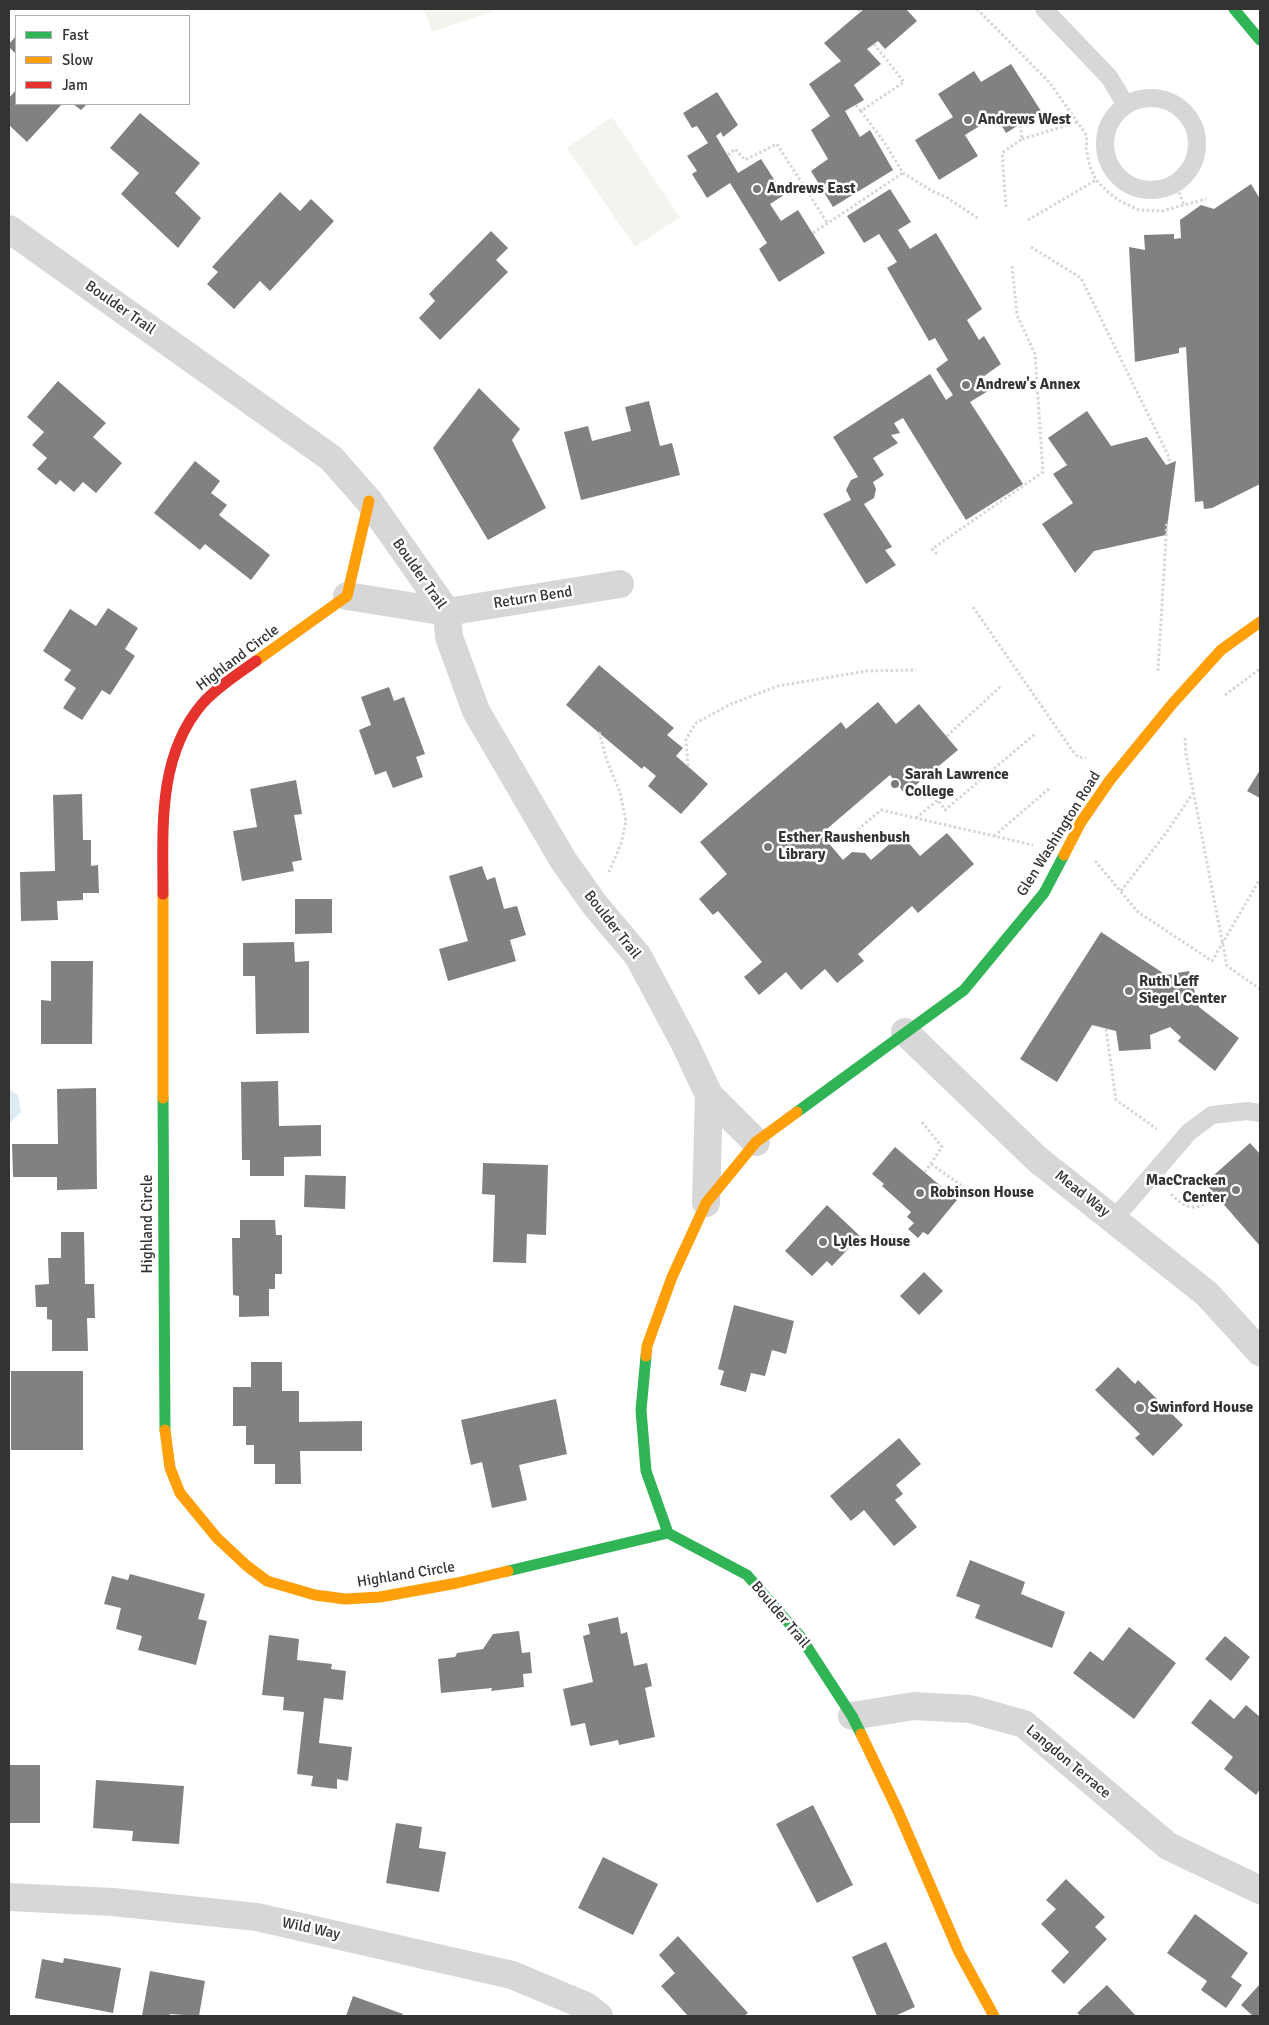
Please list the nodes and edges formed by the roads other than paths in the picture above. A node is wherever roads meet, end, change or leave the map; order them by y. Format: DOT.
graph roads {
  1 [pos="1044,9"];
  2 [pos="1234,9"];
  3 [pos="1260,40"];
  4 [pos="1126,105"];
  5 [pos="9,228"];
  6 [pos="369,501"];
  7 [pos="620,584"];
  8 [pos="347,596"];
  9 [pos="447,612"];
  10 [pos="1260,622"];
  11 [pos="906,1032"];
  12 [pos="709,1095"];
  13 [pos="1260,1113"];
  14 [pos="756,1142"];
  15 [pos="706,1203"];
  16 [pos="1114,1220"];
  17 [pos="1260,1352"];
  18 [pos="668,1533"];
  19 [pos="852,1716"];
  20 [pos="1260,1890"];
  21 [pos="9,1897"];
  22 [pos="600,2016"];
  23 [pos="994,2016"];
  1 -- 4 [label="lane"];
  2 -- 3 [label="street"];
  4 -- 4 [label="lane"];
  5 -- 6 [label="street, Boulder Trail"];
  6 -- 8 [label="street"];
  6 -- 9 [label="street, Boulder Trail"];
  7 -- 9 [label="street, Return Bend"];
  8 -- 9 [label="street, Return Bend"];
  8 -- 18 [label="street, Highland Circle"];
  9 -- 12 [label="street, Boulder Trail"];
  10 -- 11 [label="street, Glen Washington Road"];
  11 -- 14 [label="street, Glen Washington Road"];
  11 -- 16 [label="street, Mead Way"];
  12 -- 14 [label="street, Boulder Trail"];
  12 -- 15 [label="street, Boulder Trail"];
  13 -- 16 [label="lane"];
  14 -- 15 [label="street, Boulder Trail"];
  15 -- 18 [label="street, Boulder Trail"];
  16 -- 17 [label="street, Mead Way"];
  18 -- 19 [label="street, Boulder Trail"];
  19 -- 20 [label="street, Langdon Terrace"];
  19 -- 23 [label="street, Boulder Trail"];
  21 -- 22 [label="street, Wild Way"];
}
